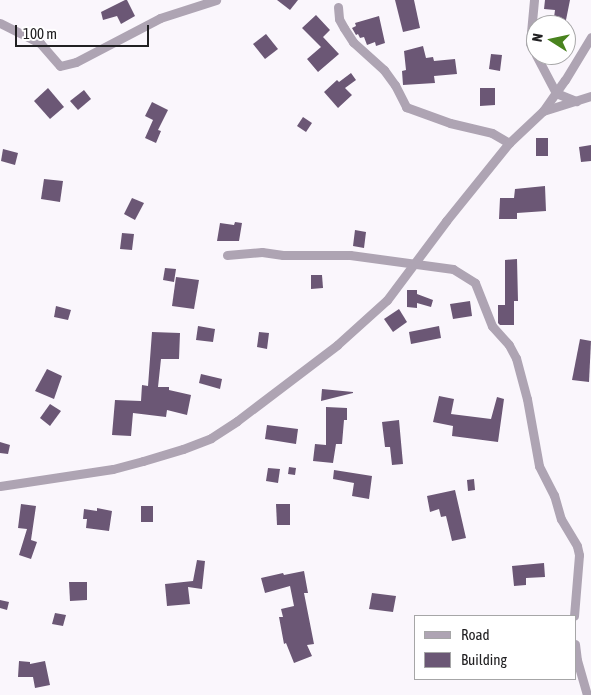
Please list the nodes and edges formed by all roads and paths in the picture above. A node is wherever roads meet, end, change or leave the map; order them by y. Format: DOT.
graph roads {
  1 [pos="216,0"];
  2 [pos="534,0"];
  3 [pos="338,7"];
  4 [pos="533,15"];
  5 [pos="0,24"];
  6 [pos="591,37"];
  7 [pos="542,65"];
  8 [pos="556,93"];
  9 [pos="591,96"];
  10 [pos="576,101"];
  11 [pos="543,111"];
  12 [pos="509,144"];
  13 [pos="227,255"];
  14 [pos="416,264"];
  15 [pos="0,486"];
  16 [pos="574,615"];
  17 [pos="576,652"];
  18 [pos="587,695"];
  1 -- 5 [label="street"];
  2 -- 4 [label="street"];
  3 -- 12 [label="street"];
  6 -- 8 [label="street"];
  7 -- 8 [label="street"];
  8 -- 10 [label="street"];
  8 -- 11 [label="street"];
  9 -- 10 [label="street"];
  10 -- 11 [label="street"];
  11 -- 12 [label="street"];
  12 -- 14 [label="street"];
  13 -- 14 [label="street"];
  14 -- 15 [label="street"];
  14 -- 16 [label="street"];
  17 -- 18 [label="street"];
}
